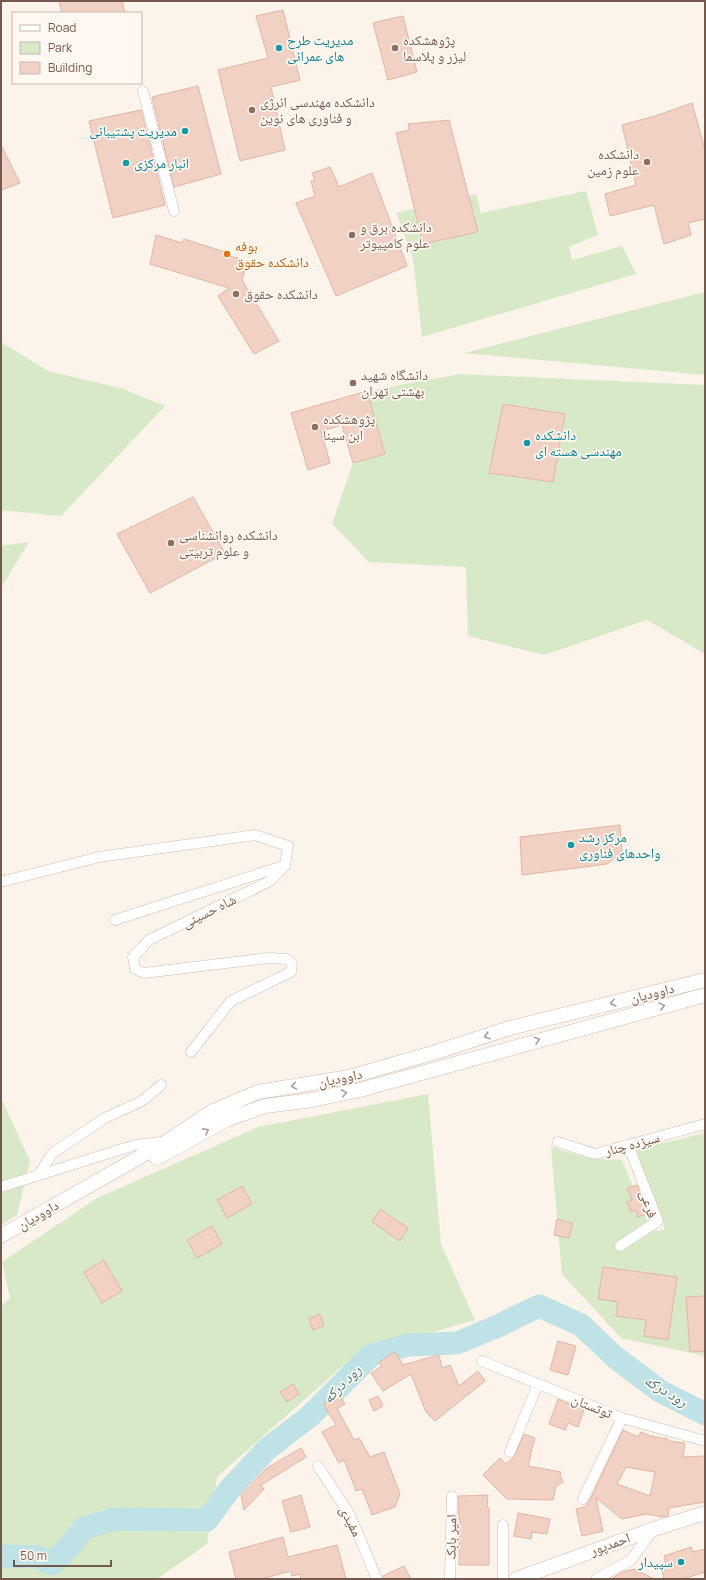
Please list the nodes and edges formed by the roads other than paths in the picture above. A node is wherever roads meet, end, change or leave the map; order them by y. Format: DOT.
graph roads {
  1 [pos="143,91"];
  2 [pos="174,211"];
  3 [pos="285,865"];
  4 [pos="1,882"];
  5 [pos="115,920"];
  6 [pos="705,980"];
  7 [pos="705,995"];
  8 [pos="571,1013"];
  9 [pos="581,1028"];
  10 [pos="191,1052"];
  11 [pos="161,1084"];
  12 [pos="705,1124"];
  13 [pos="558,1142"];
  14 [pos="628,1145"];
  15 [pos="169,1146"];
  16 [pos="38,1175"];
  17 [pos="1,1187"];
  18 [pos="1,1236"];
  19 [pos="1,1245"];
  20 [pos="620,1246"];
  21 [pos="482,1361"];
  22 [pos="538,1384"];
  23 [pos="622,1418"];
  24 [pos="705,1440"];
  25 [pos="510,1452"];
  26 [pos="318,1466"];
  27 [pos="452,1496"];
  28 [pos="583,1499"];
  29 [pos="705,1513"];
  30 [pos="503,1525"];
  31 [pos="654,1529"];
  32 [pos="376,1579"];
  33 [pos="450,1579"];
  34 [pos="503,1579"];
  35 [pos="516,1579"];
  36 [pos="596,1579"];
  1 -- 2 [label="street"];
  3 -- 4 [label="street"];
  3 -- 5 [label="street"];
  3 -- 10 [label="street, شاه حسینی"];
  6 -- 8 [label="street, داوودیان, one-way"];
  9 -- 7 [label="street, داوودیان, one-way"];
  8 -- 9 [label="street"];
  8 -- 15 [label="street, داوودیان, one-way"];
  15 -- 9 [label="street, داوودیان, one-way"];
  11 -- 16 [label="street"];
  12 -- 14 [label="street, سیزده چنار"];
  13 -- 14 [label="street, سیزده چنار"];
  14 -- 20 [label="street, فرعی"];
  15 -- 16 [label="street"];
  15 -- 18 [label="street, داوودیان"];
  15 -- 19 [label="street, داوودیان"];
  16 -- 17 [label="street"];
  21 -- 22 [label="street, توتستان"];
  22 -- 23 [label="street, توتستان"];
  22 -- 25 [label="street"];
  23 -- 24 [label="street, توتستان"];
  23 -- 28 [label="street"];
  26 -- 32 [label="street, مفیدی"];
  27 -- 33 [label="street, امیر بابک"];
  29 -- 31 [label="street, احمدپور"];
  30 -- 34 [label="street"];
  31 -- 35 [label="street, احمدپور"];
  31 -- 36 [label="street"];
}
